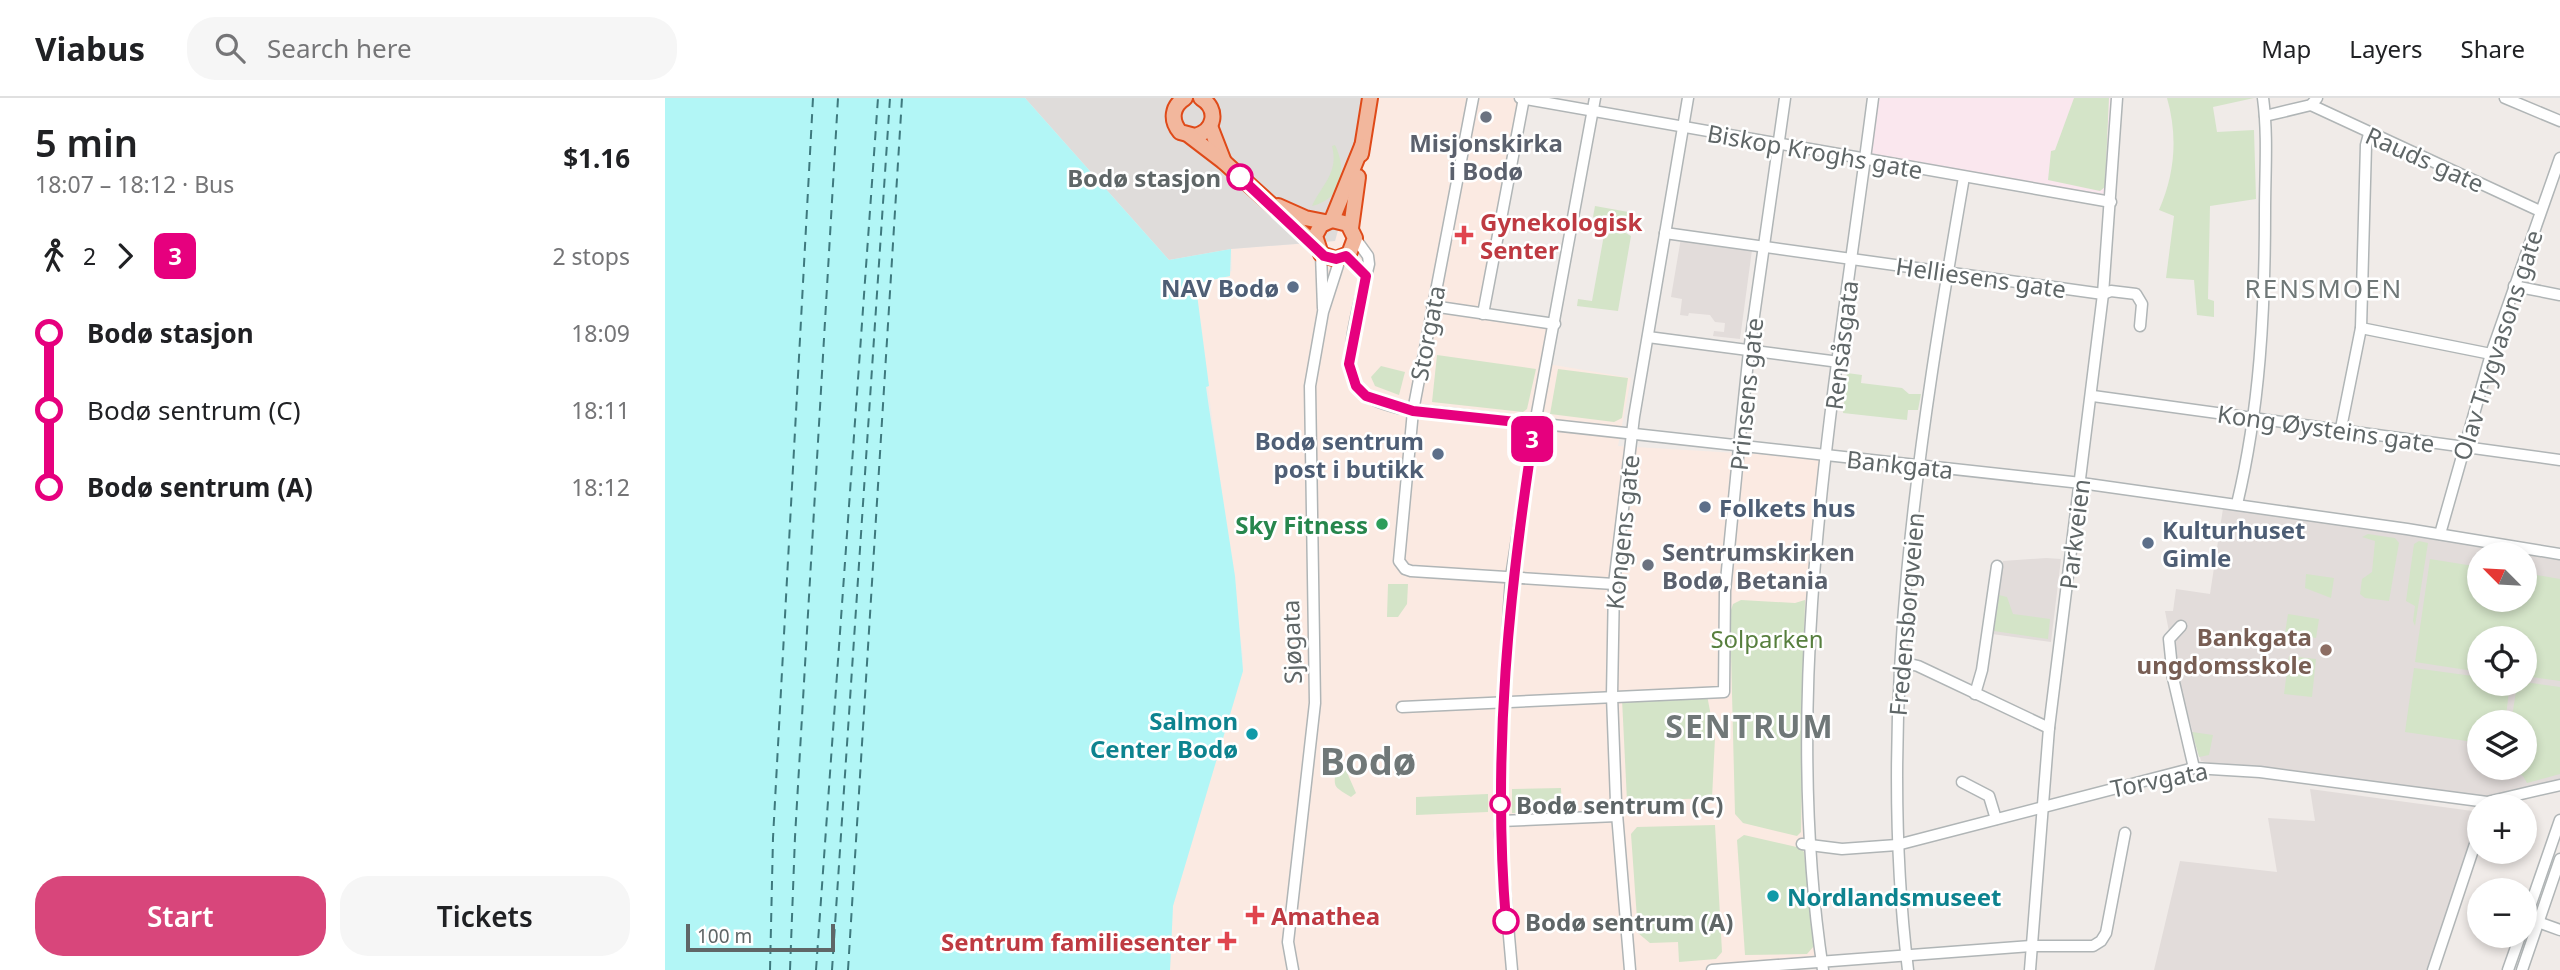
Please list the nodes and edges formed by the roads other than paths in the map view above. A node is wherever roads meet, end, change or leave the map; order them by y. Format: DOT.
graph roads {
  1 [pos="1201,98"];
  2 [pos="1370,98"];
  3 [pos="1473,98"];
  4 [pos="1522,98"];
  5 [pos="1595,98"];
  6 [pos="1688,98"];
  7 [pos="1785,98"];
  8 [pos="1873,98"];
  9 [pos="2117,98"];
  10 [pos="2263,98"];
  11 [pos="2505,98"];
  12 [pos="1178,101"];
  13 [pos="2314,102"];
  14 [pos="1593,111"];
  15 [pos="2265,116"];
  16 [pos="2560,121"];
  17 [pos="1210,126"];
  18 [pos="1683,127"];
  19 [pos="2369,134"];
  20 [pos="1191,136"];
  21 [pos="1779,144"];
  22 [pos="1362,146"];
  23 [pos="2560,158"];
  24 [pos="1865,159"];
  25 [pos="1224,162"];
  26 [pos="1963,177"];
  27 [pos="2112,202"];
  28 [pos="1270,203"];
  29 [pos="2540,211"];
  30 [pos="1328,221"];
  31 [pos="1353,233"];
  32 [pos="1665,233"];
  33 [pos="1764,247"];
  34 [pos="1318,249"];
  35 [pos="1343,257"];
  36 [pos="1852,260"];
  37 [pos="1948,272"];
  38 [pos="1366,276"];
  39 [pos="2514,286"];
  40 [pos="2103,294"];
  41 [pos="2560,295"];
  42 [pos="1432,306"];
  43 [pos="1323,312"];
  44 [pos="1483,314"];
  45 [pos="1555,324"];
  46 [pos="2140,326"];
  47 [pos="2361,328"];
  48 [pos="1648,337"];
  49 [pos="1749,351"];
  50 [pos="2491,354"];
  51 [pos="1839,362"];
  52 [pos="2093,396"];
  53 [pos="1413,411"];
  54 [pos="2255,418"];
  55 [pos="1535,424"];
  56 [pos="2341,428"];
  57 [pos="1632,435"];
  58 [pos="2464,446"];
  59 [pos="1739,447"];
  60 [pos="1827,456"];
  61 [pos="2560,460"];
  62 [pos="1921,465"];
  63 [pos="2081,483"];
  64 [pos="2237,505"];
  65 [pos="2440,534"];
  66 [pos="2560,555"];
  67 [pos="1997,566"];
  68 [pos="1511,577"];
  69 [pos="1614,584"];
  70 [pos="2181,626"];
  71 [pos="1901,663"];
  72 [pos="1975,694"];
  73 [pos="1612,696"];
  74 [pos="1503,702"];
  75 [pos="1402,707"];
  76 [pos="2049,728"];
  77 [pos="2195,768"];
  78 [pos="1962,782"];
  79 [pos="2560,785"];
  80 [pos="2527,794"];
  81 [pos="2467,802"];
  82 [pos="2043,806"];
  83 [pos="1617,816"];
  84 [pos="1996,819"];
  85 [pos="2560,820"];
  86 [pos="1500,821"];
  87 [pos="2125,833"];
  88 [pos="1807,845"];
  89 [pos="1897,845"];
  90 [pos="2560,859"];
  91 [pos="2468,864"];
  92 [pos="2537,886"];
  93 [pos="2539,922"];
  94 [pos="2560,930"];
  95 [pos="2031,946"];
  96 [pos="2516,948"];
  97 [pos="1906,957"];
  98 [pos="1823,966"];
  99 [pos="1733,969"];
  100 [pos="1293,970"];
  101 [pos="1512,970"];
  102 [pos="1630,970"];
  103 [pos="1712,970"];
  104 [pos="1908,970"];
  105 [pos="2030,970"];
  106 [pos="2433,970"];
  107 [pos="2508,970"];
  108 [pos="2522,970"];
  1 -- 17 [label="highway"];
  2 -- 22 [label="highway, Sjøgata"];
  3 -- 42 [label="street, Storgata"];
  4 -- 14 [label="street, Biskop Kroghs gate"];
  4 -- 44 [label="street"];
  5 -- 14 [label="street"];
  6 -- 18 [label="street, Kongens gate"];
  7 -- 21 [label="street, Prinsens gate"];
  8 -- 24 [label="street, Rensåsgata"];
  9 -- 27 [label="street, Parkveien"];
  10 -- 15 [label="street"];
  11 -- 16 [label="street"];
  12 -- 20 [label="highway"];
  13 -- 15 [label="street"];
  13 -- 19 [label="street, Rauds gate"];
  14 -- 18 [label="street, Biskop Kroghs gate"];
  14 -- 45 [label="street"];
  15 -- 54 [label="street"];
  17 -- 20 [label="highway"];
  17 -- 25 [label="highway"];
  18 -- 21 [label="street, Biskop Kroghs gate"];
  18 -- 32 [label="street, Kongens gate"];
  19 -- 29 [label="street, Rauds gate"];
  19 -- 47 [label="street"];
  20 -- 25 [label="highway"];
  21 -- 24 [label="street, Biskop Kroghs gate"];
  21 -- 33 [label="street, Prinsens gate"];
  22 -- 30 [label="highway, Sjøgata"];
  22 -- 31 [label="highway, Sjøgata"];
  23 -- 29 [label="street, Olav Trygvasons gate"];
  24 -- 26 [label="street, Biskop Kroghs gate"];
  24 -- 36 [label="street, Rensåsgata"];
  25 -- 28 [label="highway"];
  26 -- 27 [label="street, Biskop Kroghs gate"];
  26 -- 37 [label="street, Fredensborgveien"];
  27 -- 40 [label="street, Parkveien"];
  28 -- 30 [label="highway"];
  28 -- 34 [label="highway"];
  29 -- 39 [label="street, Olav Trygvasons gate"];
  30 -- 31 [label="highway"];
  30 -- 34 [label="highway, Sjøgata"];
  31 -- 35 [label="highway, Sjøgata"];
  31 -- 38 [label="street"];
  32 -- 33 [label="street, Helliesens gate"];
  32 -- 48 [label="street, Kongens gate"];
  33 -- 36 [label="street, Helliesens gate"];
  33 -- 49 [label="street, Prinsens gate"];
  34 -- 35 [label="highway"];
  34 -- 43 [label="street, Sjøgata"];
  35 -- 38 [label="street"];
  35 -- 43 [label="street, Sjøgata"];
  36 -- 37 [label="street, Helliesens gate"];
  36 -- 51 [label="street, Rensåsgata"];
  37 -- 40 [label="street, Helliesens gate"];
  37 -- 62 [label="street, Fredensborgveien"];
  38 -- 53 [label="street, Bankgata"];
  39 -- 41 [label="street"];
  39 -- 50 [label="street, Olav Trygvasons gate"];
  40 -- 46 [label="street, Helliesens gate"];
  40 -- 52 [label="street, Parkveien"];
  42 -- 44 [label="street"];
  42 -- 53 [label="street, Storgata"];
  43 -- 100 [label="street, Sjøgata"];
  44 -- 45 [label="street"];
  45 -- 55 [label="street"];
  47 -- 50 [label="street"];
  47 -- 56 [label="street"];
  48 -- 49 [label="street"];
  48 -- 57 [label="street, Kongens gate"];
  49 -- 51 [label="street"];
  49 -- 59 [label="street, Prinsens gate"];
  50 -- 58 [label="street, Olav Trygvasons gate"];
  51 -- 60 [label="street, Rensåsgata"];
  52 -- 54 [label="street, Kong Øysteins gate"];
  52 -- 63 [label="street, Parkveien"];
  53 -- 55 [label="street, Bankgata"];
  53 -- 68 [label="street, Storgata"];
  54 -- 56 [label="street, Kong Øysteins gate"];
  54 -- 64 [label="street"];
  55 -- 57 [label="street, Bankgata"];
  55 -- 68 [label="street"];
  56 -- 58 [label="street, Kong Øysteins gate"];
  57 -- 59 [label="street, Bankgata"];
  57 -- 69 [label="street, Kongens gate"];
  58 -- 61 [label="street, Kong Øysteins gate"];
  58 -- 65 [label="street, Olav Trygvasons gate"];
  59 -- 60 [label="street, Bankgata"];
  59 -- 73 [label="street, Prinsens gate"];
  60 -- 62 [label="street, Bankgata"];
  60 -- 88 [label="street, Rensåsgata"];
  62 -- 63 [label="street, Bankgata"];
  62 -- 71 [label="street, Fredensborgveien"];
  63 -- 64 [label="street, Bankgata"];
  63 -- 76 [label="street, Parkveien"];
  64 -- 65 [label="street, Bankgata"];
  65 -- 66 [label="street, Bankgata"];
  67 -- 72 [label="street"];
  68 -- 69 [label="street"];
  68 -- 74 [label="street"];
  69 -- 73 [label="street, Kongens gate"];
  70 -- 77 [label="street"];
  71 -- 72 [label="street"];
  71 -- 89 [label="street, Fredensborgveien"];
  72 -- 76 [label="street"];
  73 -- 74 [label="street"];
  73 -- 83 [label="street, Kongens gate"];
  74 -- 75 [label="street"];
  74 -- 86 [label="street"];
  76 -- 82 [label="street, Parkveien"];
  77 -- 81 [label="street, Torvgata"];
  77 -- 82 [label="street, Torvgata"];
  78 -- 84 [label="street"];
  79 -- 80 [label="street, Torvgata"];
  82 -- 84 [label="street, Torvgata"];
  82 -- 95 [label="street, Parkveien"];
  83 -- 86 [label="street"];
  83 -- 102 [label="street, Kongens gate"];
  84 -- 89 [label="street, Torvgata"];
  85 -- 92 [label="street"];
  86 -- 101 [label="street"];
  87 -- 95 [label="street"];
  88 -- 89 [label="street, Torvgata"];
  88 -- 98 [label="street, Rensåsgata"];
  89 -- 97 [label="street, Fredensborgveien"];
  90 -- 93 [label="street"];
  91 -- 106 [label="street"];
  93 -- 94 [label="street"];
  93 -- 108 [label="street"];
  95 -- 97 [label="street"];
  95 -- 105 [label="street, Parkveien"];
  96 -- 107 [label="street"];
  97 -- 98 [label="street"];
  97 -- 104 [label="street, Fredensborgveien"];
  98 -- 99 [label="street"];
  99 -- 103 [label="street"];
}
